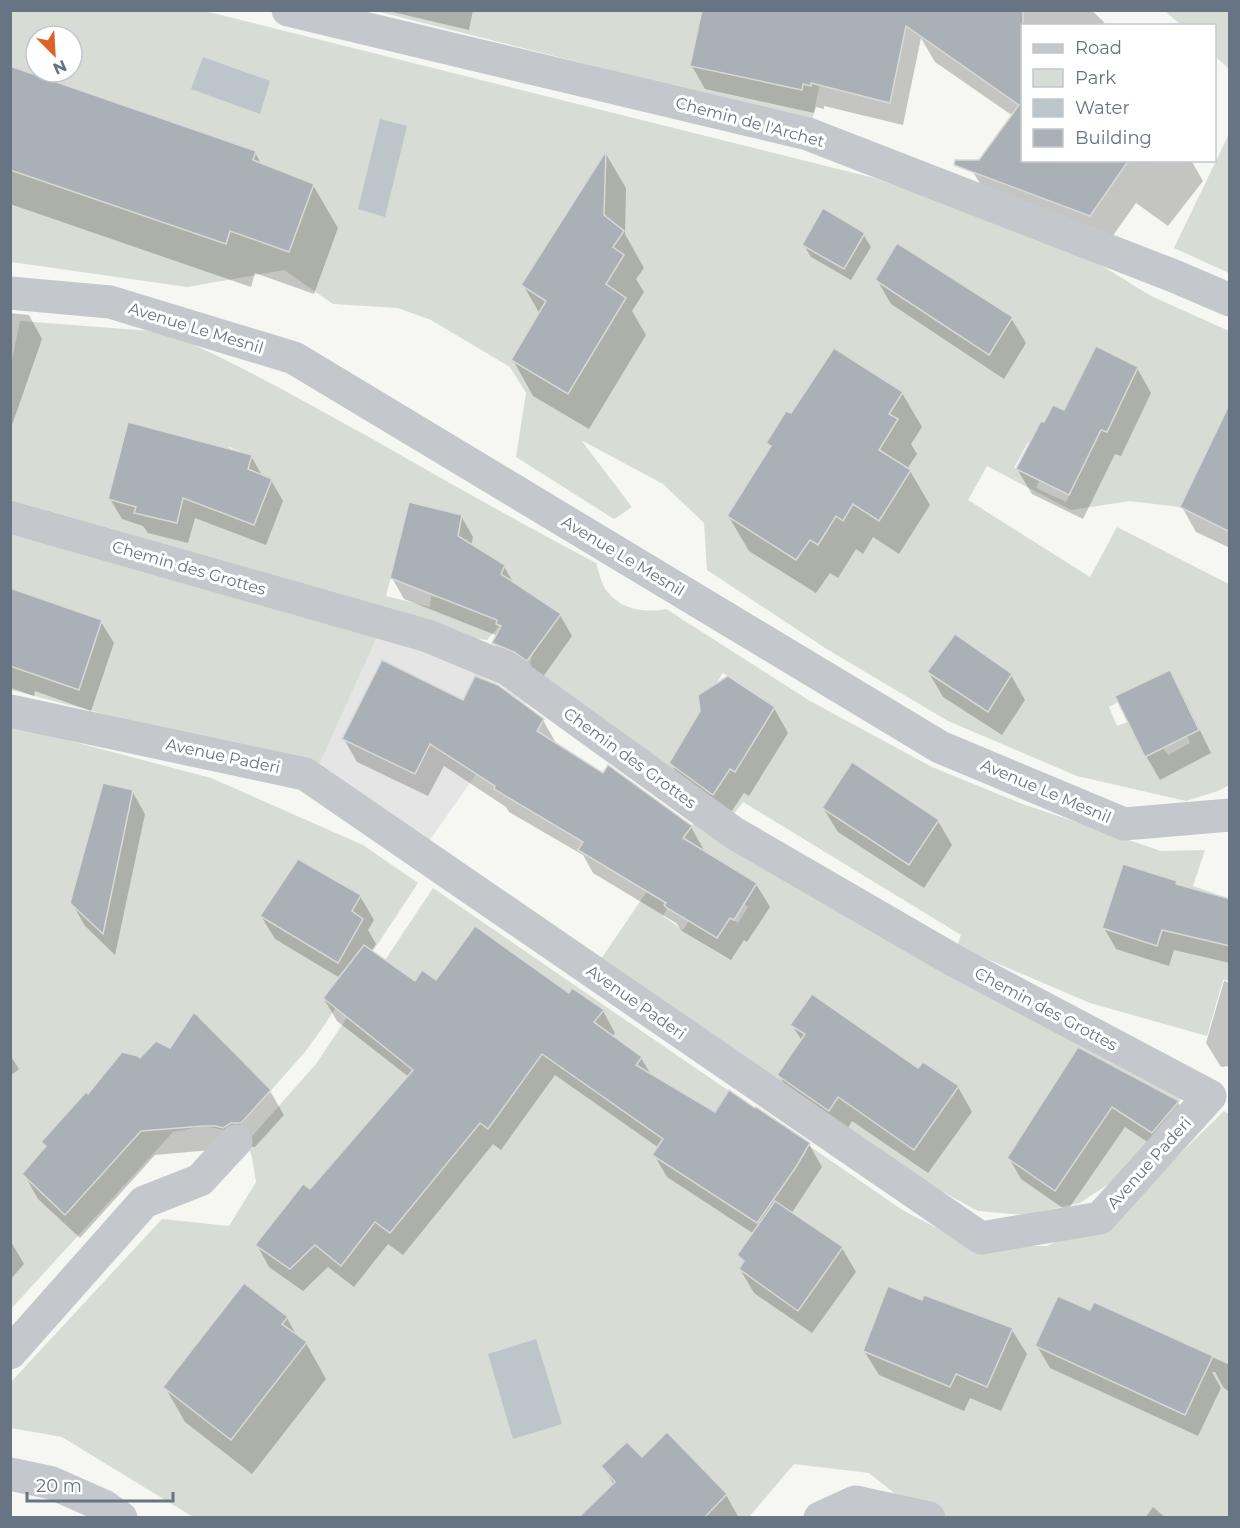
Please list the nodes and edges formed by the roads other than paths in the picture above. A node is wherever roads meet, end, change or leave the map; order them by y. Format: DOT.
graph roads {
  1 [pos="288,10"];
  2 [pos="10,293"];
  3 [pos="1230,300"];
  4 [pos="10,517"];
  5 [pos="10,711"];
  6 [pos="1230,815"];
  7 [pos="1210,1095"];
  8 [pos="236,1141"];
  9 [pos="10,1353"];
  10 [pos="10,1474"];
  11 [pos="121,1518"];
  12 [pos="820,1518"];
  13 [pos="929,1518"];
  1 -- 3 [label="street, Chemin de l'Archet"];
  2 -- 6 [label="street, Avenue Le Mesnil"];
  4 -- 7 [label="street, Chemin des Grottes"];
  5 -- 7 [label="street, Avenue Paderi"];
  8 -- 9 [label="street"];
  10 -- 11 [label="street"];
  12 -- 13 [label="street"];
}
